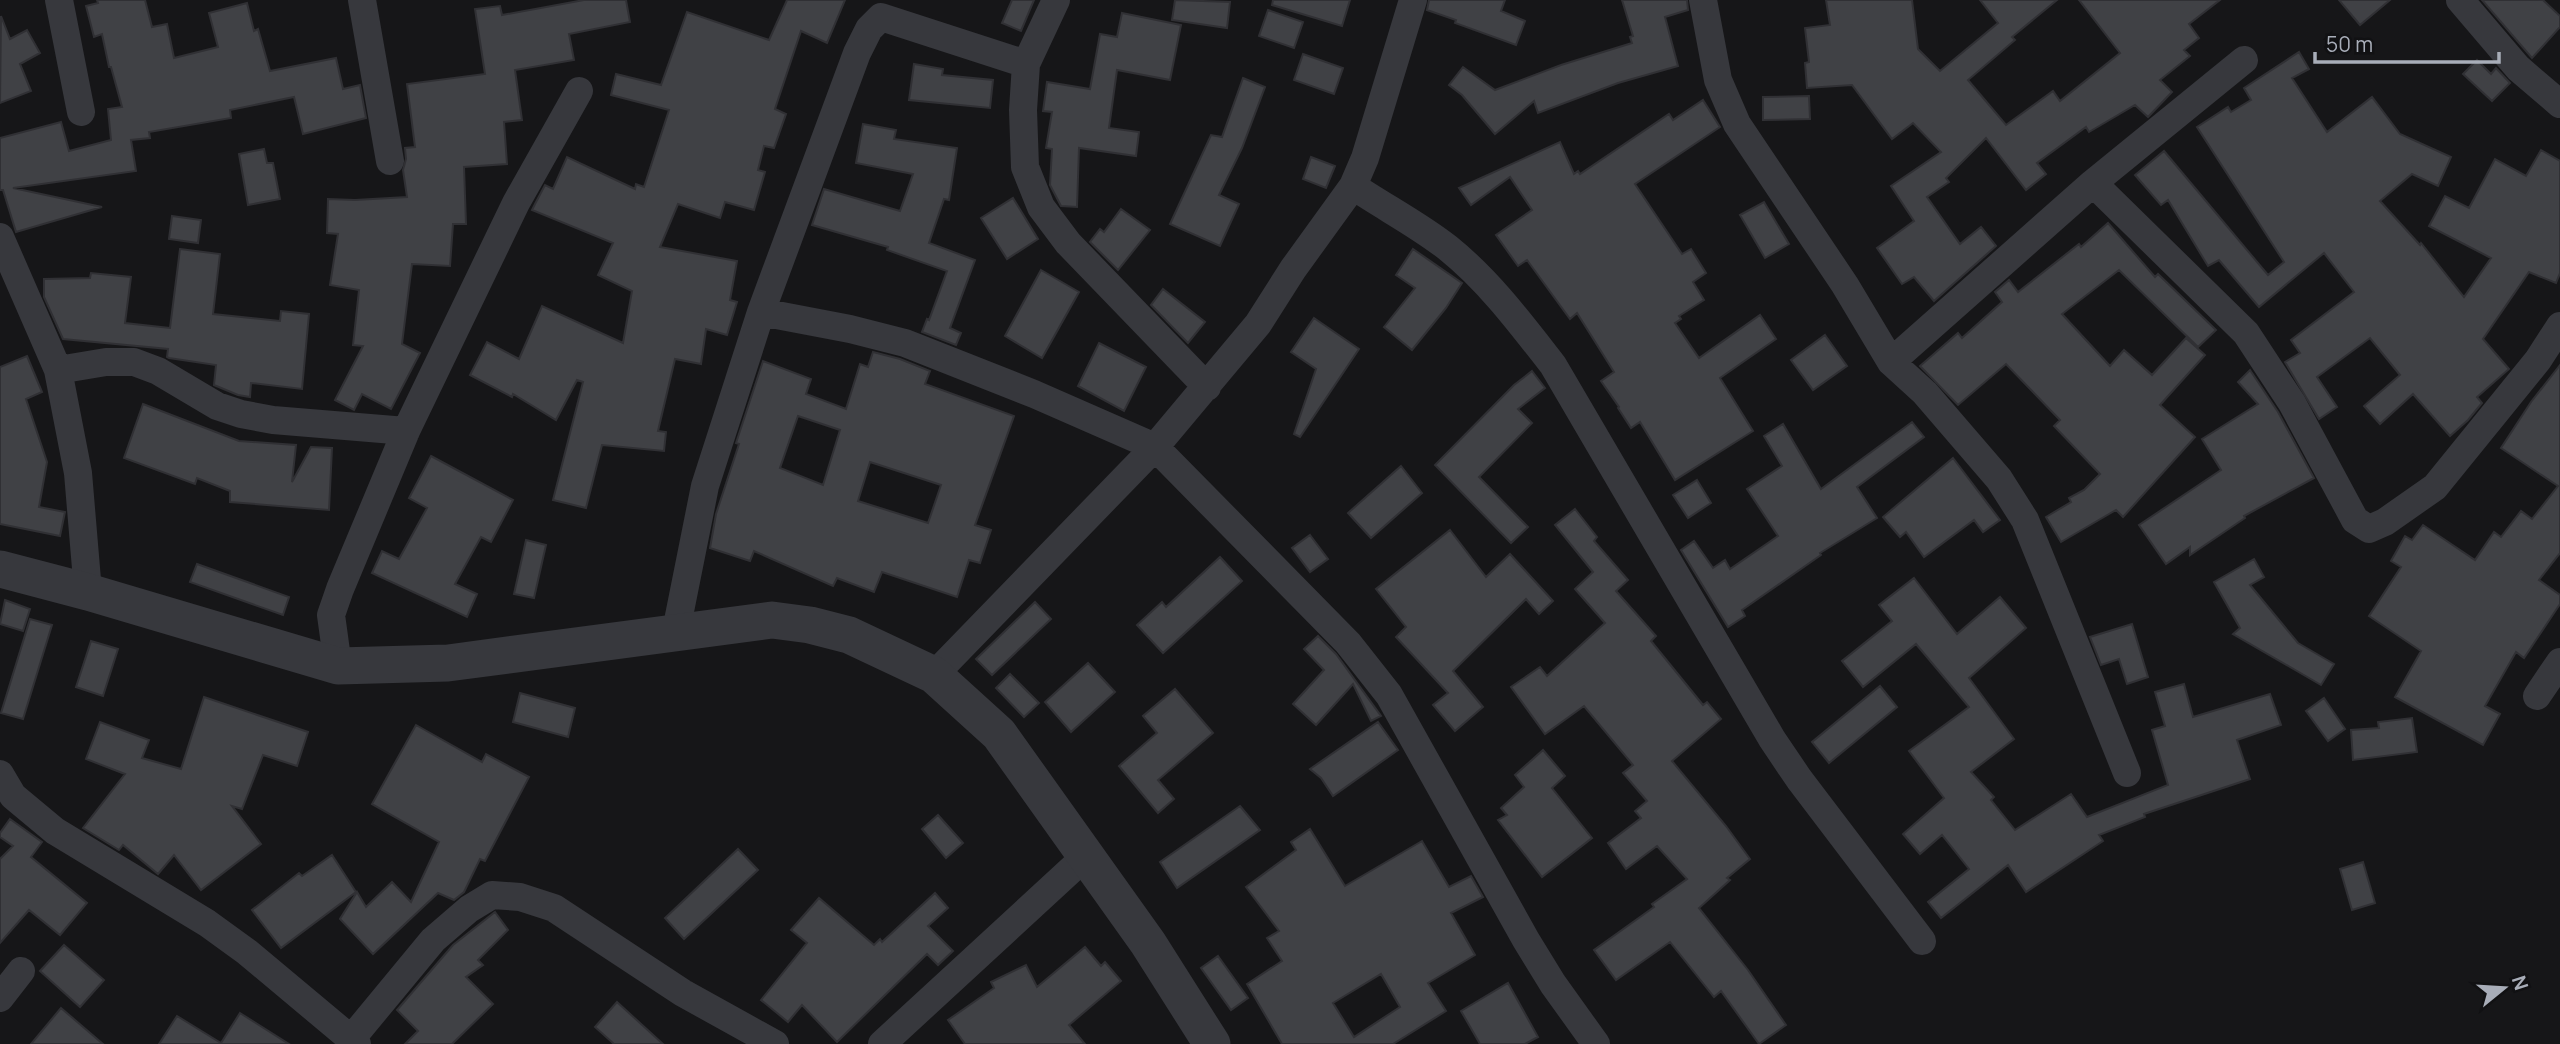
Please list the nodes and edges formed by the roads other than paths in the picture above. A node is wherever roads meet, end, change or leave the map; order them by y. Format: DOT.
graph roads {
  1 [pos="59,0"];
  2 [pos="362,0"];
  3 [pos="1056,0"];
  4 [pos="1413,0"];
  5 [pos="1703,0"];
  6 [pos="2460,0"];
  7 [pos="2244,60"];
  8 [pos="1026,64"];
  9 [pos="579,91"];
  10 [pos="2560,104"];
  11 [pos="81,112"];
  12 [pos="390,161"];
  13 [pos="2093,183"];
  14 [pos="1353,186"];
  15 [pos="0,237"];
  16 [pos="761,312"];
  17 [pos="2560,326"];
  18 [pos="1891,362"];
  19 [pos="58,370"];
  20 [pos="1207,387"];
  21 [pos="406,431"];
  22 [pos="1154,447"];
  23 [pos="0,569"];
  24 [pos="88,592"];
  25 [pos="676,632"];
  26 [pos="2560,662"];
  27 [pos="338,666"];
  28 [pos="934,675"];
  29 [pos="2537,696"];
  30 [pos="2127,773"];
  31 [pos="0,774"];
  32 [pos="1086,856"];
  33 [pos="1922,941"];
  34 [pos="21,971"];
  35 [pos="0,998"];
  36 [pos="355,1041"];
  37 [pos="775,1044"];
  38 [pos="882,1044"];
  39 [pos="1212,1044"];
  40 [pos="1596,1044"];
  1 -- 11 [label="street"];
  2 -- 12 [label="street"];
  3 -- 8 [label="street"];
  4 -- 14 [label="street"];
  5 -- 18 [label="street"];
  6 -- 10 [label="street"];
  7 -- 13 [label="street"];
  8 -- 16 [label="street"];
  8 -- 20 [label="street"];
  9 -- 21 [label="street"];
  13 -- 17 [label="street"];
  13 -- 18 [label="street"];
  14 -- 20 [label="street"];
  14 -- 33 [label="street"];
  15 -- 19 [label="street"];
  16 -- 22 [label="street"];
  16 -- 25 [label="street"];
  18 -- 30 [label="street"];
  19 -- 21 [label="street"];
  19 -- 24 [label="street"];
  20 -- 22 [label="street"];
  21 -- 27 [label="street"];
  22 -- 28 [label="street"];
  22 -- 40 [label="street"];
  23 -- 24 [label="street"];
  24 -- 27 [label="street"];
  25 -- 27 [label="street"];
  25 -- 28 [label="street"];
  26 -- 29 [label="street"];
  28 -- 32 [label="street"];
  31 -- 36 [label="street"];
  32 -- 38 [label="street"];
  32 -- 39 [label="street"];
  34 -- 35 [label="street"];
  36 -- 37 [label="street"];
}
